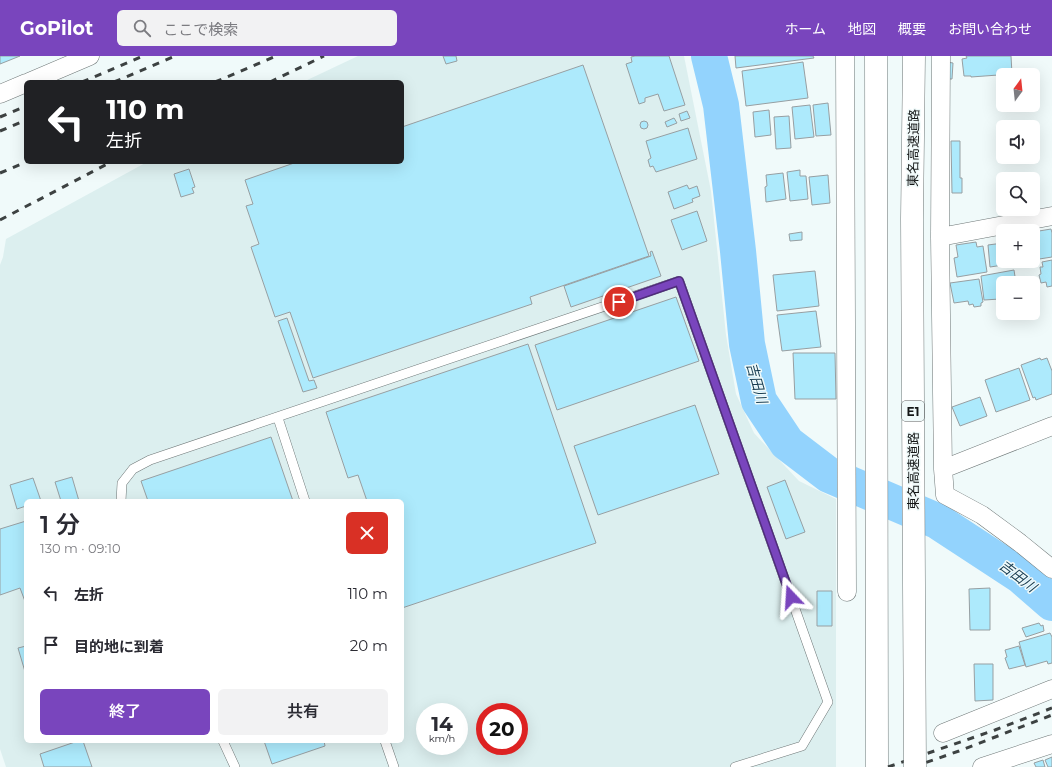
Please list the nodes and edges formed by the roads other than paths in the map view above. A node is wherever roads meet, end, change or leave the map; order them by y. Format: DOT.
graph roads {
  1 [pos="90,56"];
  2 [pos="845,56"];
  3 [pos="876,56"];
  4 [pos="914,56"];
  5 [pos="941,56"];
  6 [pos="34,80"];
  7 [pos="24,84"];
  8 [pos="0,94"];
  9 [pos="1052,216"];
  10 [pos="940,237"];
  11 [pos="278,418"];
  12 [pos="1052,426"];
  13 [pos="943,469"];
  14 [pos="121,499"];
  15 [pos="304,499"];
  16 [pos="1052,569"];
  17 [pos="847,592"];
  18 [pos="1052,689"];
  19 [pos="943,733"];
  20 [pos="225,743"];
  21 [pos="386,743"];
  22 [pos="1052,744"];
  23 [pos="235,767"];
  24 [pos="394,767"];
  25 [pos="735,767"];
  26 [pos="877,767"];
  27 [pos="915,767"];
  28 [pos="982,767"];
  1 -- 6 [label="street"];
  2 -- 17 [label="street"];
  3 -- 26 [label="highway"];
  4 -- 27 [label="highway, 東名高速道路 / E1, bridge"];
  5 -- 10 [label="street"];
  7 -- 8 [label="street"];
  9 -- 10 [label="street"];
  10 -- 13 [label="street"];
  11 -- 14 [label="lane"];
  11 -- 15 [label="lane"];
  11 -- 25 [label="lane"];
  12 -- 13 [label="street"];
  13 -- 16 [label="street"];
  18 -- 19 [label="street"];
  20 -- 23 [label="lane"];
  21 -- 24 [label="lane"];
  22 -- 28 [label="street"];
}
